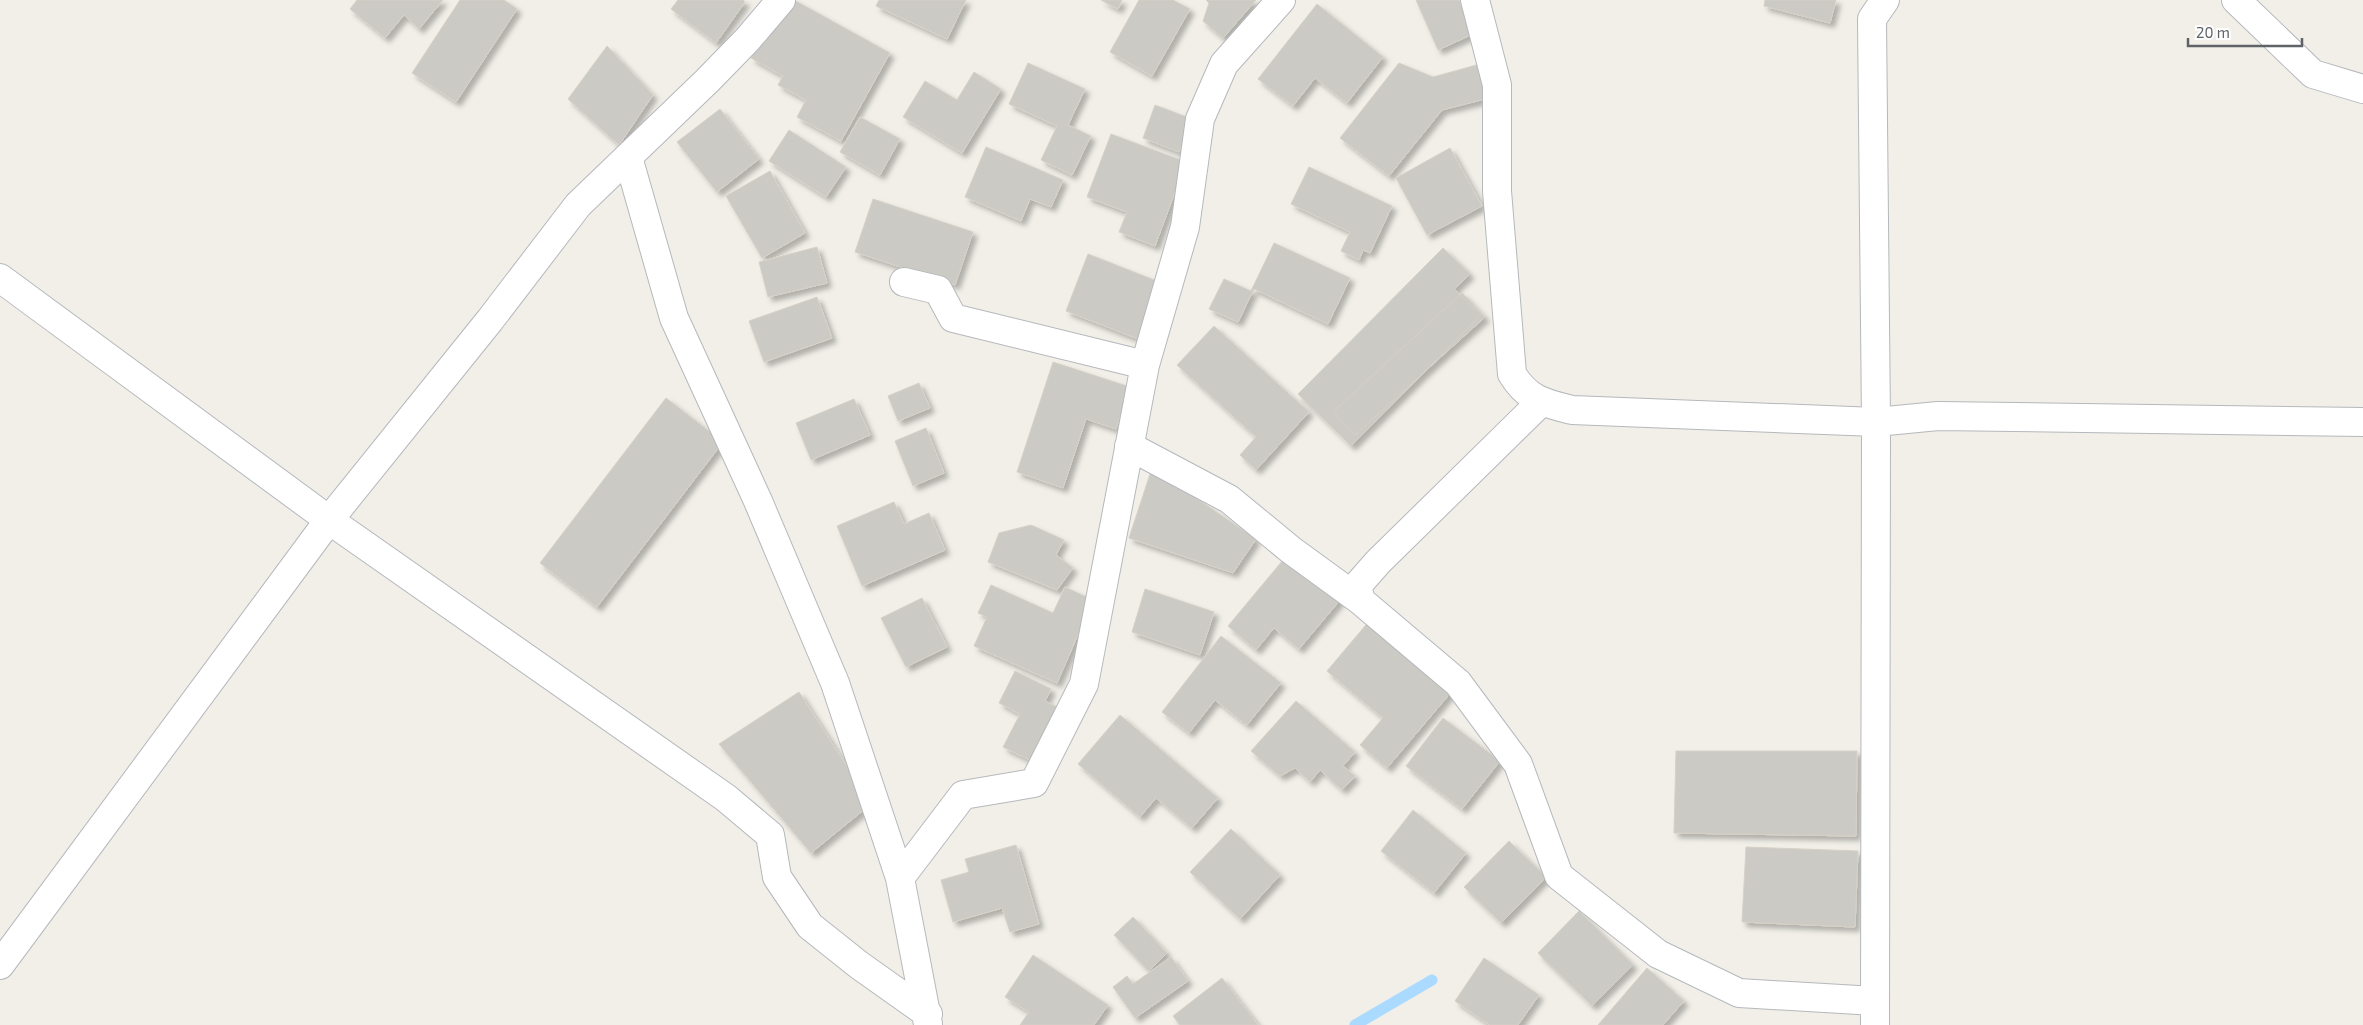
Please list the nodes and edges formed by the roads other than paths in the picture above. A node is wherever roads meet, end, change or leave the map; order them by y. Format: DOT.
graph roads {
  1 [pos="780,0"];
  2 [pos="1281,0"];
  3 [pos="1475,0"];
  4 [pos="1885,0"];
  5 [pos="2236,0"];
  6 [pos="2363,89"];
  7 [pos="628,157"];
  8 [pos="0,278"];
  9 [pos="904,282"];
  10 [pos="1145,365"];
  11 [pos="1541,402"];
  12 [pos="1876,422"];
  13 [pos="2363,422"];
  14 [pos="1129,446"];
  15 [pos="329,520"];
  16 [pos="1361,601"];
  17 [pos="900,878"];
  18 [pos="0,965"];
  19 [pos="1875,1013"];
  20 [pos="928,1019"];
  1 -- 7 [label="street"];
  2 -- 10 [label="street"];
  3 -- 11 [label="street"];
  4 -- 12 [label="street"];
  5 -- 6 [label="street"];
  7 -- 15 [label="street"];
  7 -- 17 [label="street"];
  8 -- 15 [label="street"];
  9 -- 10 [label="street"];
  10 -- 14 [label="street"];
  11 -- 12 [label="street"];
  11 -- 16 [label="street"];
  12 -- 13 [label="street"];
  12 -- 19 [label="street"];
  14 -- 16 [label="street"];
  14 -- 17 [label="street"];
  15 -- 18 [label="street"];
  15 -- 20 [label="street"];
  16 -- 19 [label="street"];
  17 -- 20 [label="street"];
}
